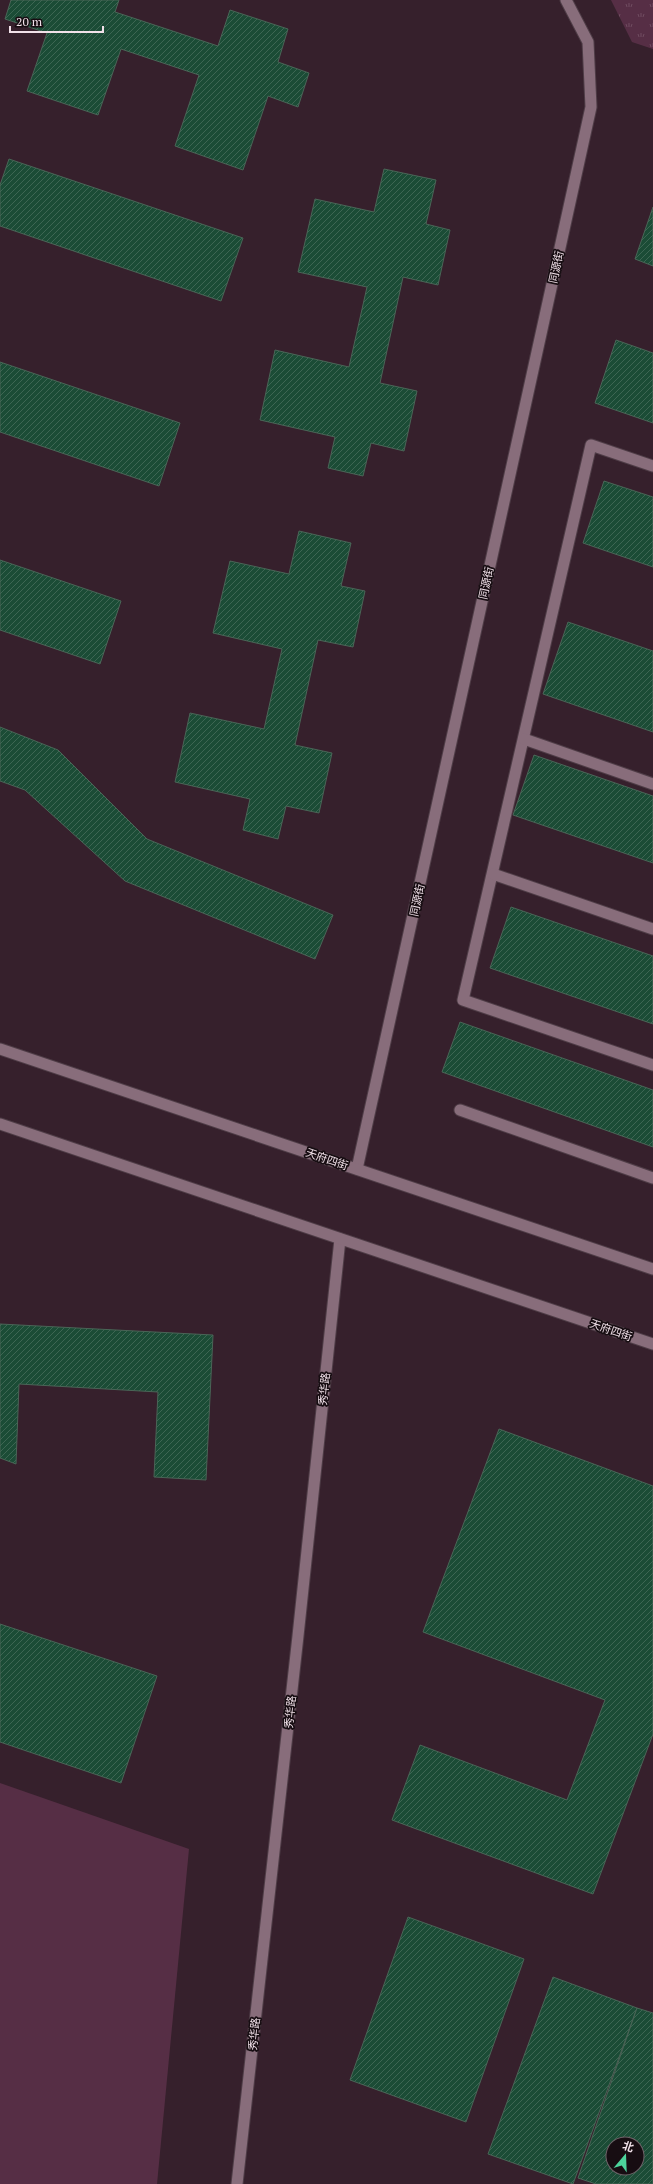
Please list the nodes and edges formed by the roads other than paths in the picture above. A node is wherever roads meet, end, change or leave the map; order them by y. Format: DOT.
graph roads {
  1 [pos="566,0"];
  2 [pos="653,466"];
  3 [pos="524,739"];
  4 [pos="653,784"];
  5 [pos="492,874"];
  6 [pos="653,929"];
  7 [pos="0,1049"];
  8 [pos="653,1065"];
  9 [pos="460,1110"];
  10 [pos="0,1124"];
  11 [pos="357,1170"];
  12 [pos="653,1178"];
  13 [pos="340,1239"];
  14 [pos="653,1269"];
  15 [pos="653,1344"];
  16 [pos="237,2184"];
  1 -- 11 [label="street, 同源街"];
  2 -- 3 [label="street"];
  3 -- 4 [label="street"];
  3 -- 5 [label="street"];
  5 -- 6 [label="street"];
  5 -- 8 [label="street"];
  7 -- 11 [label="street, 天府四街"];
  9 -- 12 [label="street"];
  10 -- 13 [label="street, 天府四街"];
  11 -- 14 [label="street, 天府四街"];
  13 -- 15 [label="street, 天府四街"];
  13 -- 16 [label="street, 秀华路"];
}
